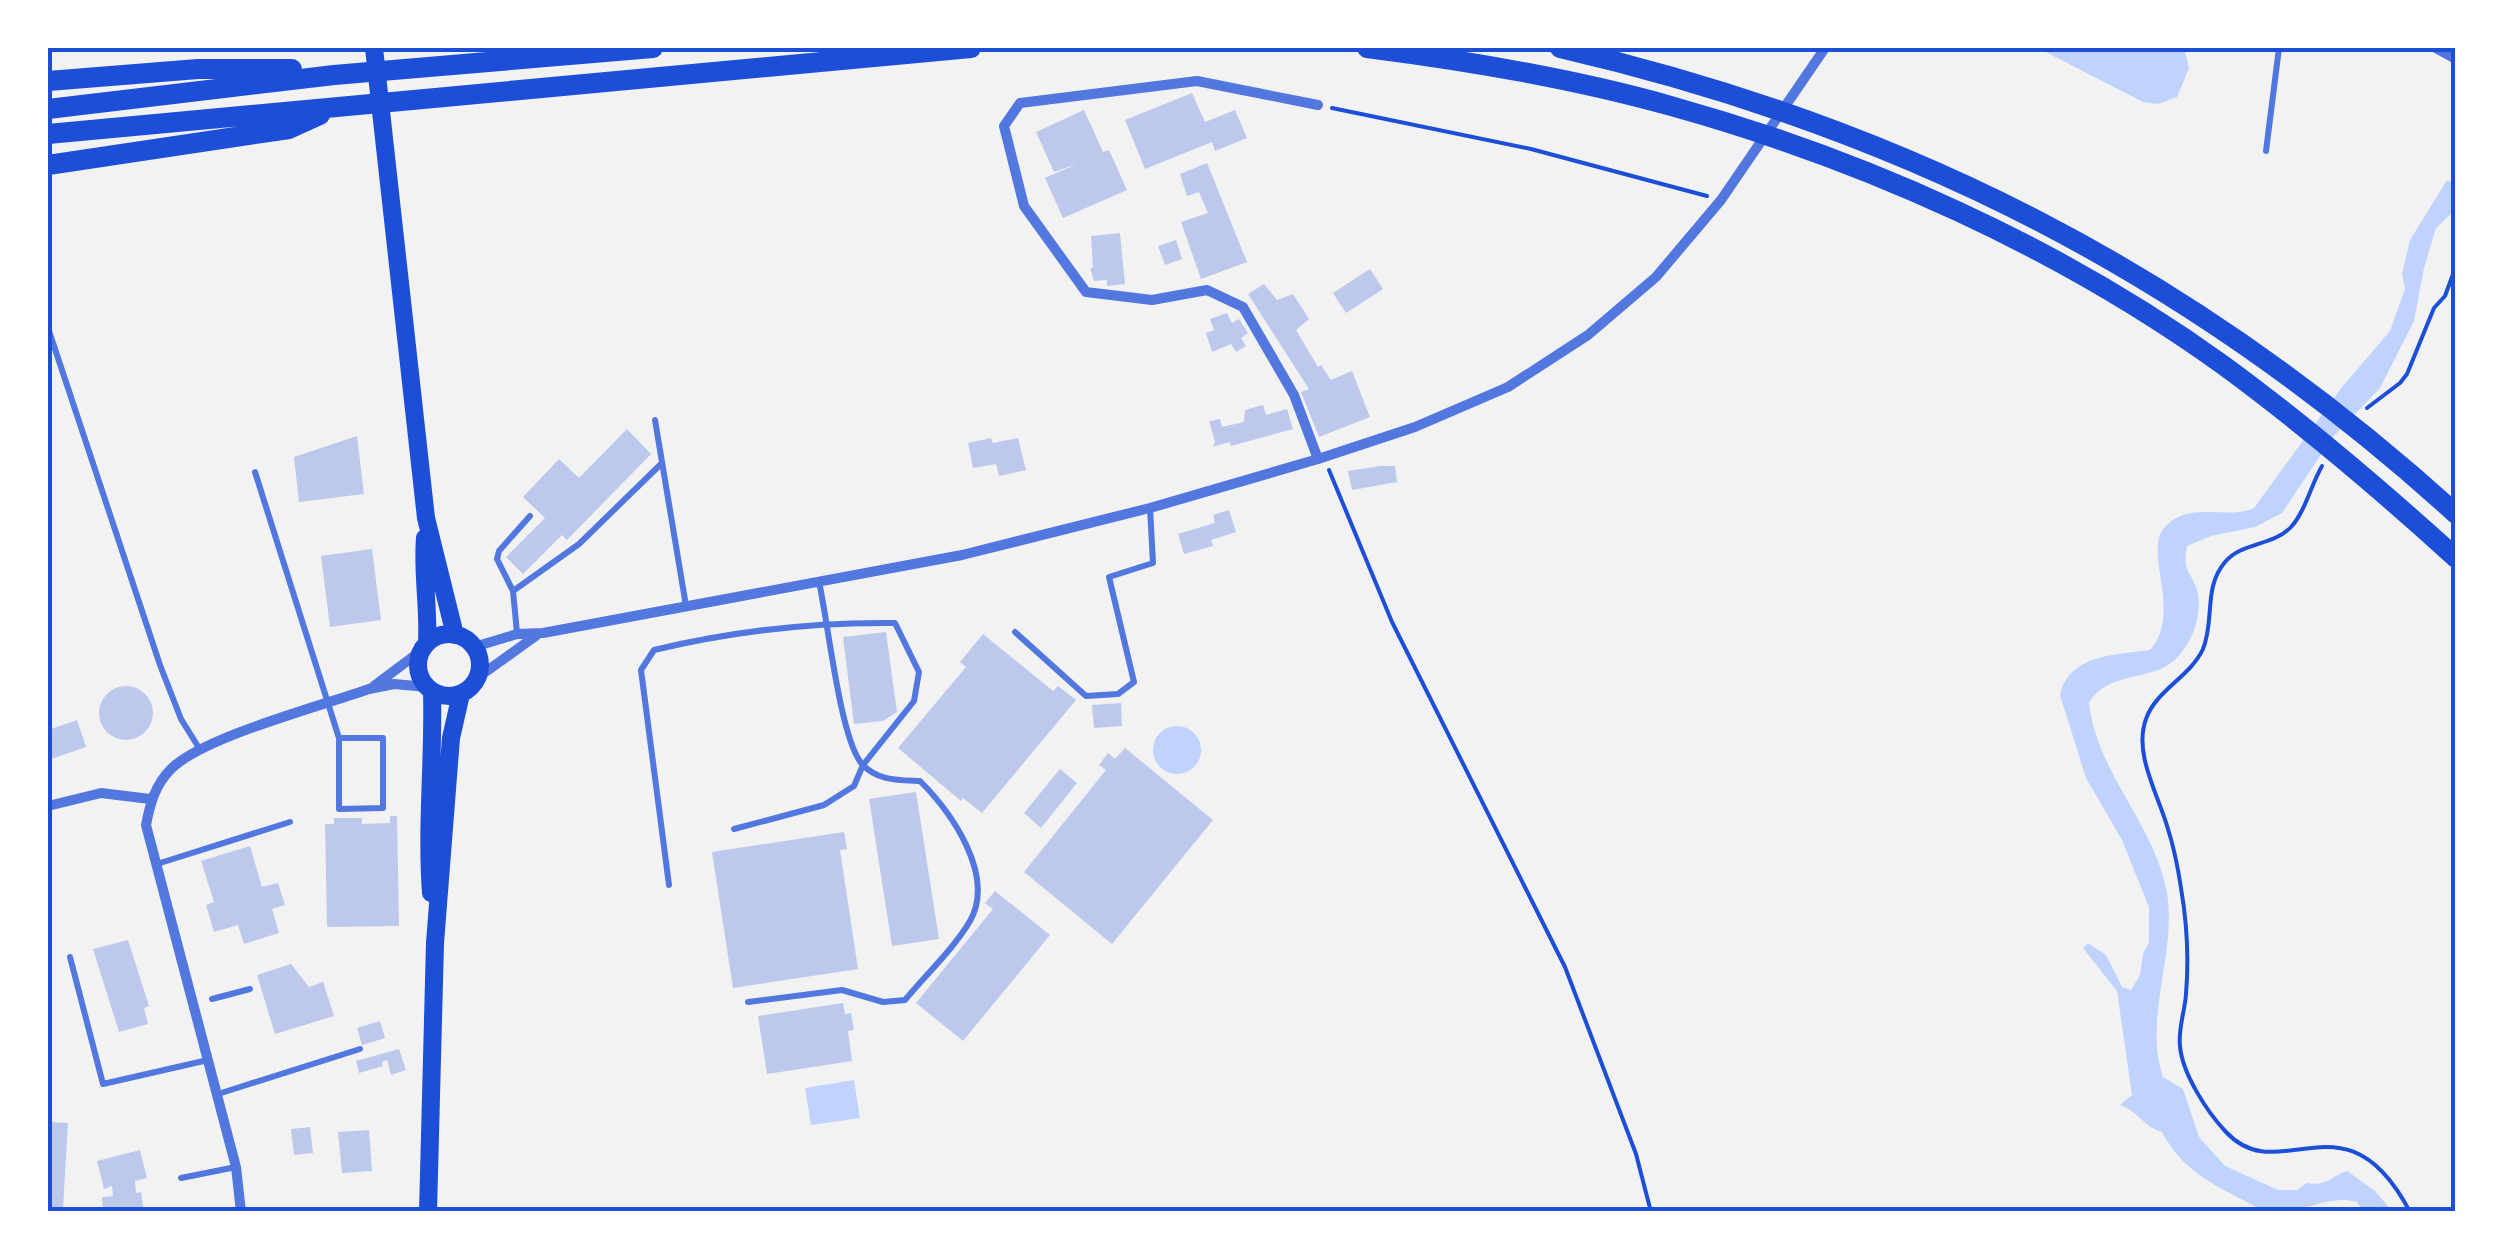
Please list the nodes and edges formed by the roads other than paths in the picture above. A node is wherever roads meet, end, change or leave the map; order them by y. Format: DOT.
graph roads {
  1 [pos="374,48"];
  2 [pos="653,48"];
  3 [pos="971,48"];
  4 [pos="1367,48"];
  5 [pos="1560,48"];
  6 [pos="1824,48"];
  7 [pos="2279,48"];
  8 [pos="2436,48"];
  9 [pos="2456,59"];
  10 [pos="334,75"];
  11 [pos="48,81"];
  12 [pos="1318,105"];
  13 [pos="48,109"];
  14 [pos="331,109"];
  15 [pos="48,134"];
  16 [pos="2266,151"];
  17 [pos="48,165"];
  18 [pos="48,328"];
  19 [pos="655,420"];
  20 [pos="1318,459"];
  21 [pos="662,464"];
  22 [pos="255,472"];
  23 [pos="1150,508"];
  24 [pos="2456,514"];
  25 [pos="530,516"];
  26 [pos="426,518"];
  27 [pos="2456,558"];
  28 [pos="818,580"];
  29 [pos="513,591"];
  30 [pos="686,606"];
  31 [pos="828,622"];
  32 [pos="542,632"];
  33 [pos="1016,632"];
  34 [pos="517,634"];
  35 [pos="455,635"];
  36 [pos="424,646"];
  37 [pos="474,647"];
  38 [pos="477,678"];
  39 [pos="368,689"];
  40 [pos="430,689"];
  41 [pos="461,694"];
  42 [pos="328,704"];
  43 [pos="339,738"];
  44 [pos="199,748"];
  45 [pos="863,765"];
  46 [pos="150,799"];
  47 [pos="48,806"];
  48 [pos="290,822"];
  49 [pos="734,829"];
  50 [pos="156,864"];
  51 [pos="669,884"];
  52 [pos="436,943"];
  53 [pos="70,956"];
  54 [pos="250,989"];
  55 [pos="212,999"];
  56 [pos="748,1002"];
  57 [pos="360,1049"];
  58 [pos="208,1060"];
  59 [pos="217,1095"];
  60 [pos="236,1167"];
  61 [pos="181,1178"];
  62 [pos="241,1212"];
  63 [pos="428,1212"];
  1 -- 26 [label="main road"];
  2 -- 10 [label="highway"];
  3 -- 14 [label="highway"];
  4 -- 27 [label="highway"];
  5 -- 24 [label="highway"];
  6 -- 20 [label="street"];
  7 -- 16 [label="lane"];
  8 -- 9 [label="street"];
  10 -- 11 [label="highway"];
  10 -- 13 [label="highway"];
  12 -- 20 [label="street"];
  14 -- 15 [label="highway"];
  14 -- 17 [label="highway"];
  18 -- 44 [label="lane"];
  19 -- 21 [label="lane"];
  20 -- 23 [label="street"];
  21 -- 29 [label="lane"];
  21 -- 30 [label="lane"];
  22 -- 42 [label="lane"];
  23 -- 28 [label="street"];
  23 -- 33 [label="lane"];
  25 -- 29 [label="lane"];
  26 -- 35 [label="main road"];
  26 -- 36 [label="main road"];
  28 -- 30 [label="street"];
  28 -- 31 [label="lane"];
  29 -- 34 [label="lane"];
  30 -- 32 [label="street"];
  31 -- 45 [label="lane"];
  31 -- 45 [label="lane"];
  31 -- 51 [label="lane"];
  32 -- 34 [label="street"];
  32 -- 38 [label="street"];
  34 -- 37 [label="street"];
  35 -- 36 [label="main road"];
  35 -- 37 [label="main road"];
  36 -- 39 [label="street"];
  36 -- 40 [label="main road"];
  37 -- 38 [label="main road"];
  38 -- 41 [label="main road"];
  39 -- 40 [label="street"];
  39 -- 42 [label="street"];
  40 -- 41 [label="main road"];
  40 -- 52 [label="main road"];
  41 -- 52 [label="main road"];
  42 -- 43 [label="lane"];
  42 -- 44 [label="street"];
  43 -- 43 [label="lane"];
  44 -- 46 [label="street"];
  45 -- 49 [label="lane"];
  45 -- 56 [label="lane"];
  46 -- 47 [label="street"];
  46 -- 50 [label="street"];
  48 -- 50 [label="lane"];
  50 -- 58 [label="street"];
  52 -- 63 [label="main road"];
  53 -- 58 [label="lane"];
  54 -- 55 [label="lane"];
  57 -- 59 [label="lane"];
  58 -- 59 [label="street"];
  59 -- 60 [label="street"];
  60 -- 61 [label="lane"];
  60 -- 62 [label="street"];
}
